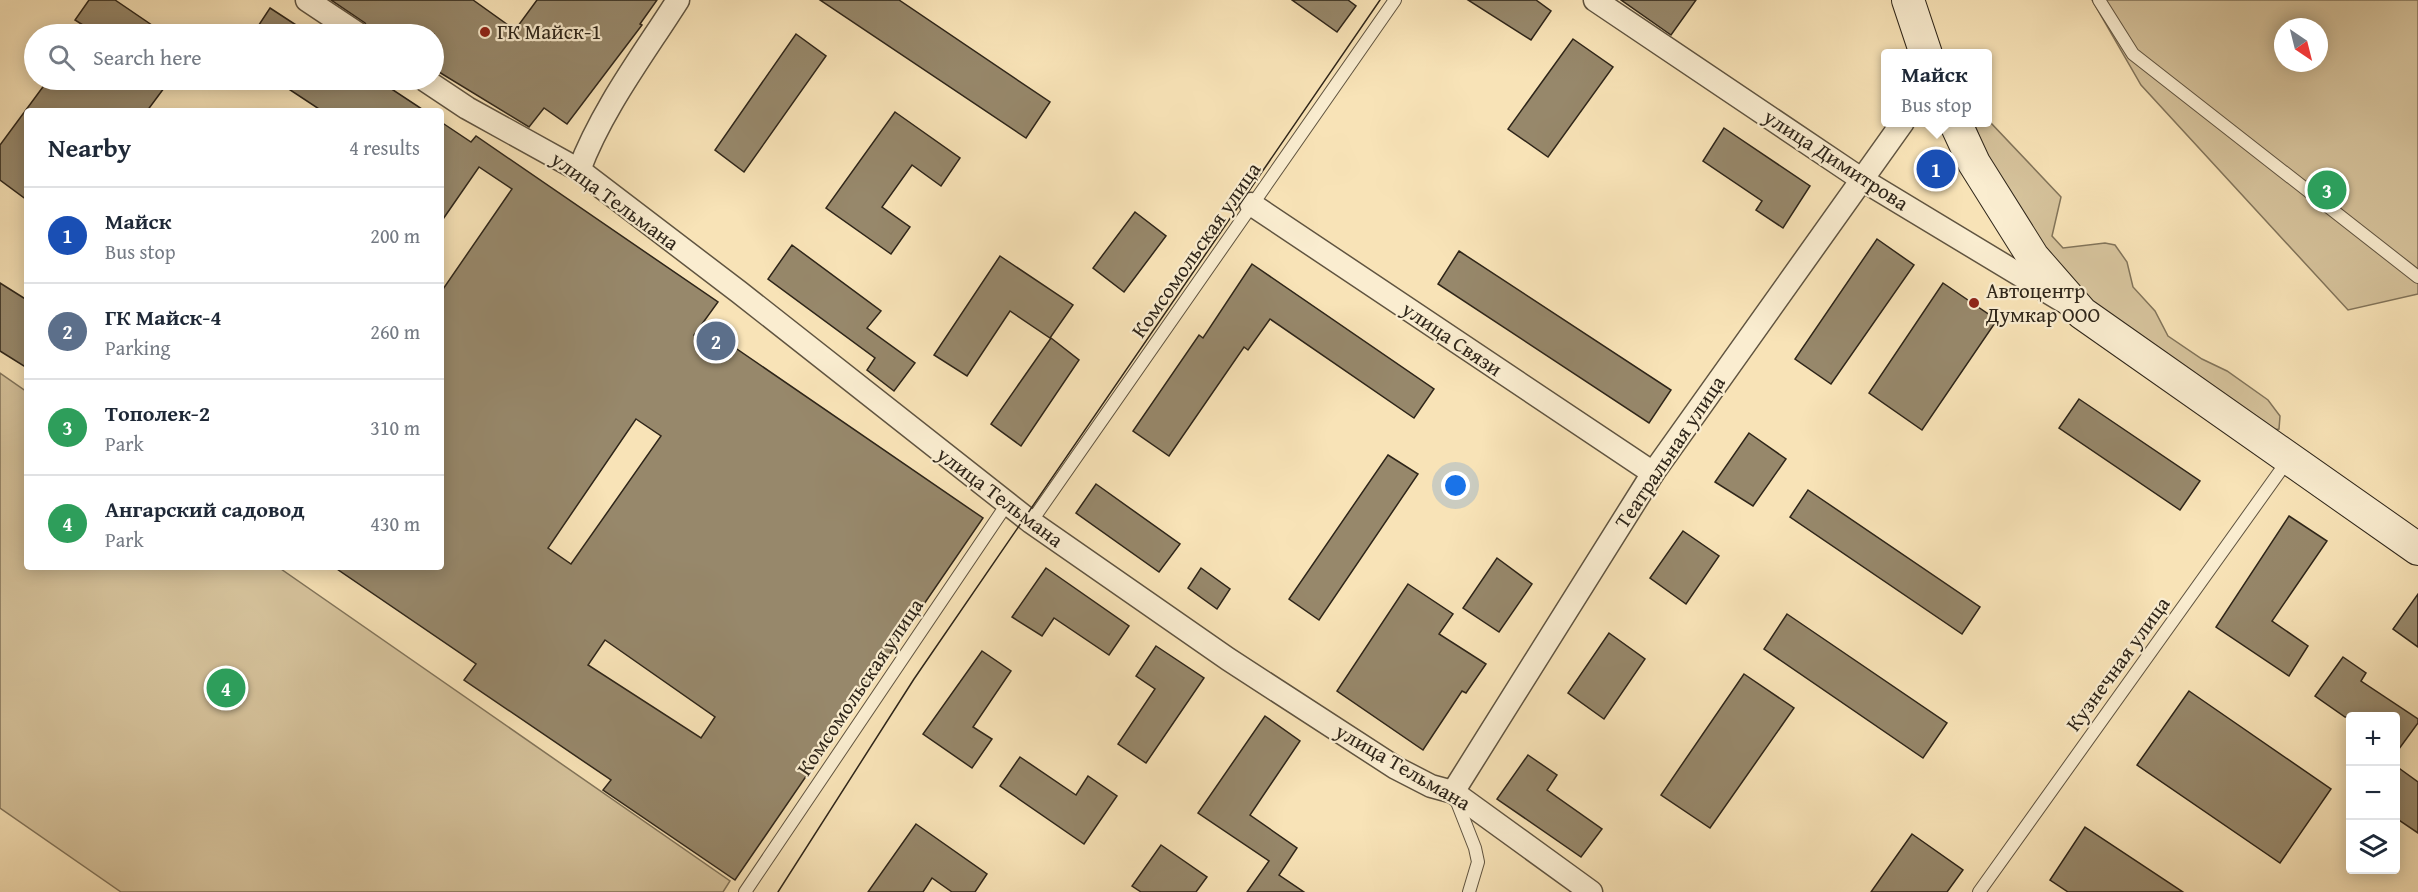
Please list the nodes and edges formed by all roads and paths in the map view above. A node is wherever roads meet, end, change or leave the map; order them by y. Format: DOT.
graph roads {
  1 [pos="307,0"];
  2 [pos="678,0"];
  3 [pos="1395,0"];
  4 [pos="1595,0"];
  5 [pos="1908,0"];
  6 [pos="2099,0"];
  7 [pos="343,24"];
  8 [pos="1924,49"];
  9 [pos="440,90"];
  10 [pos="1900,127"];
  11 [pos="1957,127"];
  12 [pos="579,170"];
  13 [pos="1861,179"];
  14 [pos="1251,204"];
  15 [pos="2418,277"];
  16 [pos="2082,313"];
  17 [pos="2289,459"];
  18 [pos="1653,473"];
  19 [pos="1007,504"];
  20 [pos="1031,522"];
  21 [pos="2418,549"];
  22 [pos="1453,792"];
  23 [pos="745,892"];
  24 [pos="1469,892"];
  25 [pos="1591,892"];
  26 [pos="1979,892"];
  1 -- 7 [label="street"];
  2 -- 12 [label="street"];
  3 -- 14 [label="lane, Комсомольская улица"];
  4 -- 13 [label="street, улица Димитрова"];
  5 -- 8 [label="street"];
  6 -- 15 [label="lane"];
  9 -- 12 [label="street, улица Тельмана"];
  10 -- 13 [label="street, Театральная улица"];
  11 -- 16 [label="street"];
  12 -- 19 [label="street, улица Тельмана"];
  13 -- 16 [label="street, улица Димитрова"];
  13 -- 18 [label="street, Театральная улица"];
  14 -- 18 [label="street, улица Связи"];
  14 -- 20 [label="lane, Комсомольская улица"];
  16 -- 17 [label="street"];
  17 -- 21 [label="street"];
  17 -- 26 [label="lane, Кузнечная улица"];
  18 -- 22 [label="street, Театральная улица"];
  19 -- 20 [label="street, улица Тельмана"];
  19 -- 23 [label="lane, Комсомольская улица"];
  20 -- 22 [label="street, улица Тельмана"];
  22 -- 24 [label="lane"];
  22 -- 25 [label="street, улица Тельмана"];
}
